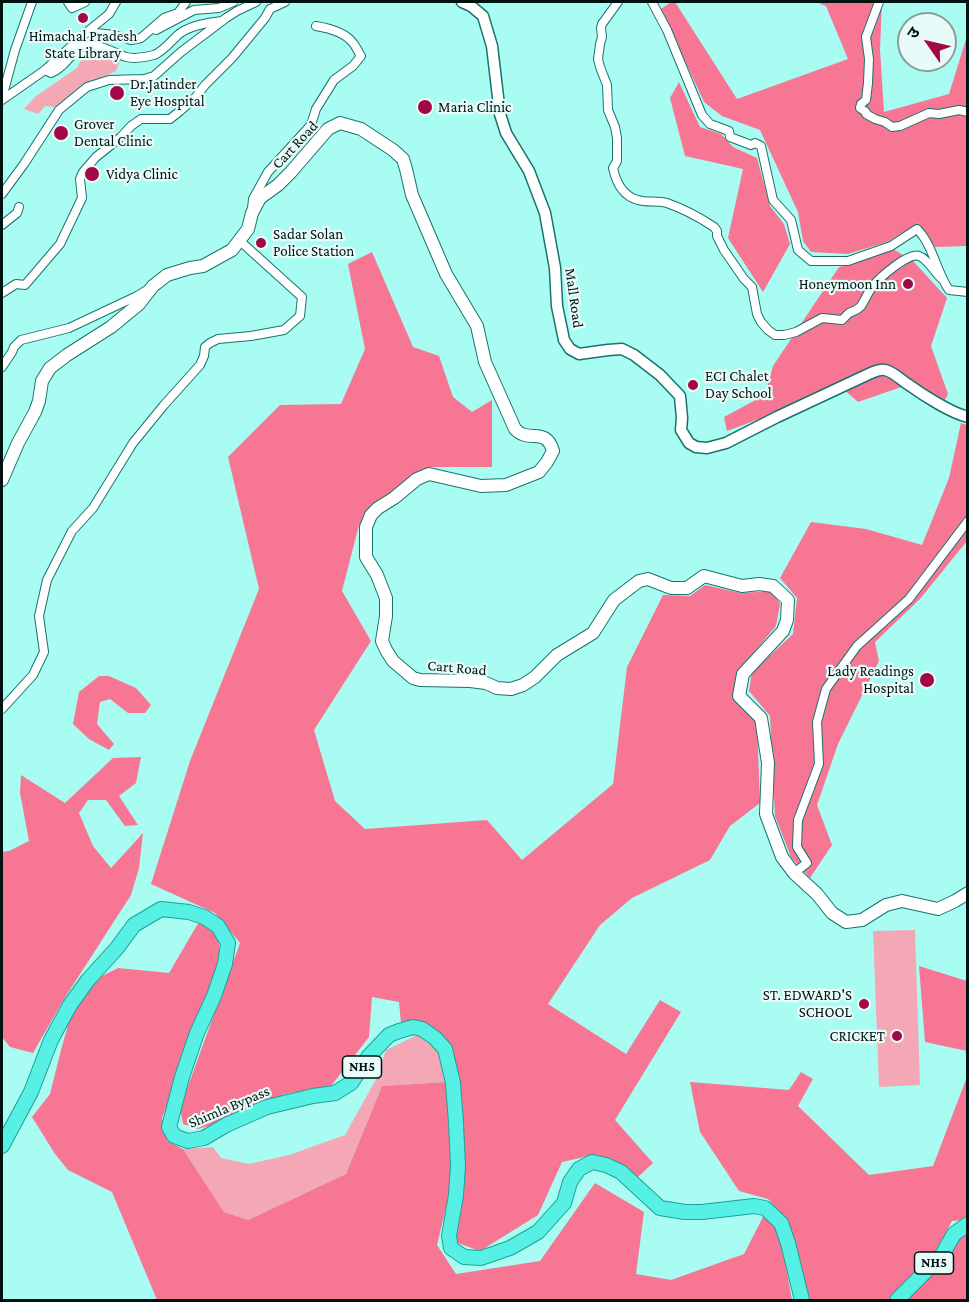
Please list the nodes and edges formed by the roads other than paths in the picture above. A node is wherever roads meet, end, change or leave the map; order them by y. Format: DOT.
graph roads {
  1 [pos="32,2"];
  2 [pos="68,2"];
  3 [pos="85,2"];
  4 [pos="116,2"];
  5 [pos="186,2"];
  6 [pos="233,2"];
  7 [pos="241,2"];
  8 [pos="256,2"];
  9 [pos="285,2"];
  10 [pos="462,2"];
  11 [pos="618,2"];
  12 [pos="879,2"];
  13 [pos="654,4"];
  14 [pos="221,21"];
  15 [pos="316,26"];
  16 [pos="87,32"];
  17 [pos="141,38"];
  18 [pos="45,70"];
  19 [pos="2,99"];
  20 [pos="968,112"];
  21 [pos="2,194"];
  22 [pos="19,207"];
  23 [pos="252,213"];
  24 [pos="2,225"];
  25 [pos="240,241"];
  26 [pos="942,279"];
  27 [pos="153,286"];
  28 [pos="968,292"];
  29 [pos="2,293"];
  30 [pos="2,367"];
  31 [pos="968,417"];
  32 [pos="2,480"];
  33 [pos="968,521"];
  34 [pos="2,709"];
  35 [pos="794,873"];
  36 [pos="968,892"];
  37 [pos="2,1146"];
  38 [pos="968,1224"];
  39 [pos="802,1300"];
  40 [pos="897,1300"];
  1 -- 19 [label="street"];
  2 -- 3 [label="street"];
  4 -- 16 [label="street"];
  5 -- 17 [label="street"];
  6 -- 17 [label="street"];
  7 -- 14 [label="street"];
  8 -- 14 [label="street"];
  9 -- 29 [label="street"];
  10 -- 31 [label="street, Mall Road"];
  11 -- 26 [label="street"];
  12 -- 20 [label="street"];
  13 -- 26 [label="street"];
  14 -- 18 [label="street"];
  14 -- 21 [label="street"];
  15 -- 23 [label="street"];
  16 -- 17 [label="street"];
  16 -- 18 [label="street"];
  18 -- 19 [label="street"];
  22 -- 24 [label="street"];
  23 -- 25 [label="main road, Cart Road"];
  23 -- 35 [label="main road, Cart Road"];
  25 -- 27 [label="main road, Cart Road"];
  25 -- 34 [label="street"];
  26 -- 28 [label="street"];
  27 -- 30 [label="street"];
  27 -- 32 [label="main road, Cart Road"];
  33 -- 35 [label="street"];
  35 -- 36 [label="main road, Cart Road"];
  37 -- 39 [label="highway, Shimla Bypass / NH5"];
  38 -- 40 [label="highway, NH5"];
}
